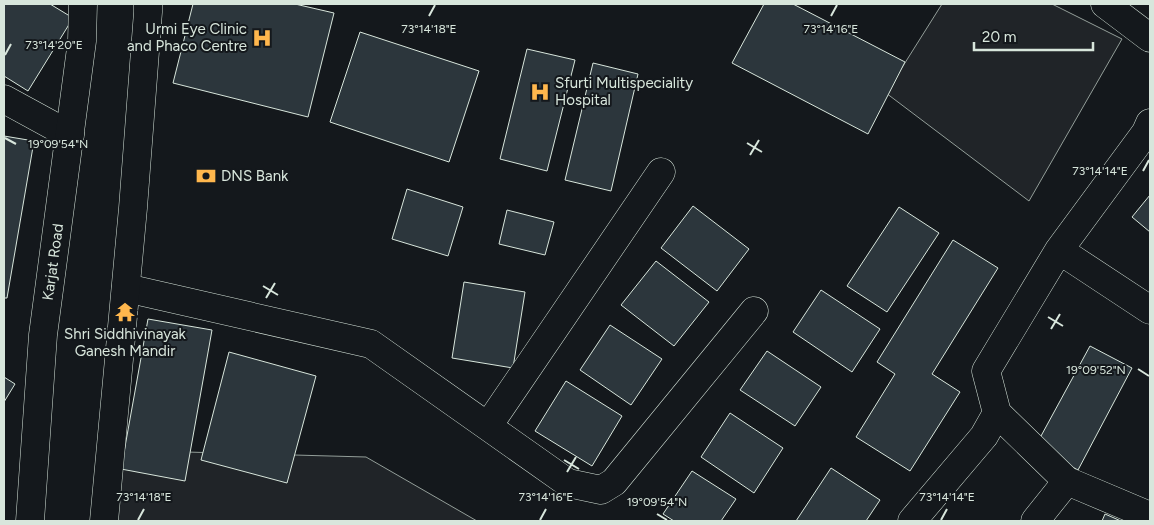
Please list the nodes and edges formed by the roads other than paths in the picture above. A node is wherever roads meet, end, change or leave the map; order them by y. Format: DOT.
graph roads {
  1 [pos="83,4"];
  2 [pos="148,4"];
  3 [pos="1105,4"];
  4 [pos="1150,38"];
  5 [pos="4,99"];
  6 [pos="1150,122"];
  7 [pos="70,135"];
  8 [pos="661,172"];
  9 [pos="1059,250"];
  10 [pos="126,288"];
  11 [pos="1150,310"];
  12 [pos="754,311"];
  13 [pos="997,413"];
  14 [pos="488,426"];
  15 [pos="1067,482"];
  16 [pos="1150,516"];
  17 [pos="30,521"];
  18 [pos="104,521"];
  19 [pos="912,521"];
  20 [pos="1035,521"];
  1 -- 7 [label="street, Karjat Road"];
  2 -- 10 [label="street"];
  3 -- 4 [label="street"];
  5 -- 7 [label="street"];
  6 -- 9 [label="street"];
  7 -- 17 [label="street, Karjat Road"];
  8 -- 14 [label="street"];
  9 -- 11 [label="street"];
  9 -- 13 [label="street"];
  10 -- 14 [label="street"];
  10 -- 18 [label="street"];
  12 -- 14 [label="street"];
  13 -- 15 [label="street"];
  13 -- 19 [label="street"];
  15 -- 16 [label="street"];
  15 -- 20 [label="street"];
}
